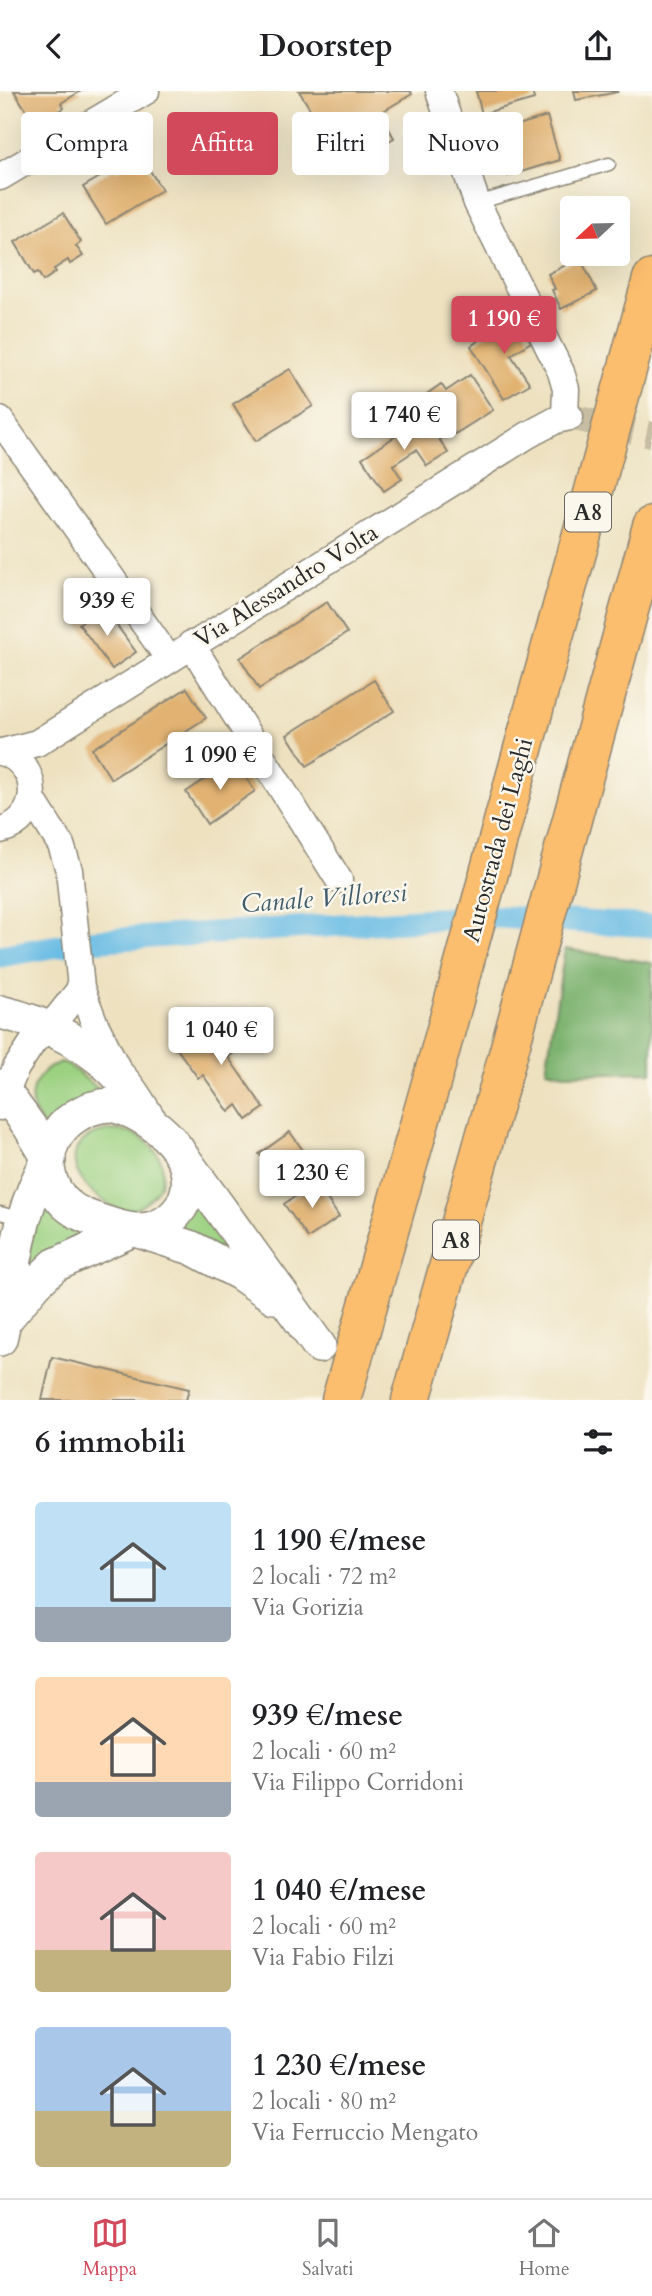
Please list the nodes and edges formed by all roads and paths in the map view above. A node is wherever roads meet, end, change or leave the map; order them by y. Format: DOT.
graph roads {
  1 [pos="146,91"];
  2 [pos="439,91"];
  3 [pos="609,164"];
  4 [pos="0,177"];
  5 [pos="477,203"];
  6 [pos="652,279"];
  7 [pos="0,420"];
  8 [pos="652,526"];
  9 [pos="191,644"];
  10 [pos="169,659"];
  11 [pos="1,752"];
  12 [pos="33,799"];
  13 [pos="6,828"];
  14 [pos="67,868"];
  15 [pos="339,880"];
  16 [pos="81,988"];
  17 [pos="0,1012"];
  18 [pos="46,1027"];
  19 [pos="124,1083"];
  20 [pos="2,1095"];
  21 [pos="150,1121"];
  22 [pos="183,1157"];
  23 [pos="49,1159"];
  24 [pos="12,1216"];
  25 [pos="135,1231"];
  26 [pos="290,1308"];
  27 [pos="1,1326"];
  28 [pos="319,1346"];
  29 [pos="341,1400"];
  30 [pos="411,1400"];
  1 -- 4 [label="street"];
  2 -- 5 [label="street"];
  3 -- 5 [label="lane"];
  5 -- 9 [label="street, Via Alessandro Volta"];
  6 -- 29 [label="highway, Autostrada dei Laghi / A8"];
  7 -- 10 [label="street"];
  8 -- 30 [label="highway, A8"];
  9 -- 10 [label="street, Via Alessandro Volta"];
  9 -- 15 [label="street"];
  10 -- 11 [label="street, Via Alessandro Volta"];
  11 -- 12 [label="street"];
  12 -- 13 [label="street"];
  12 -- 14 [label="street"];
  13 -- 14 [label="street"];
  14 -- 16 [label="street"];
  16 -- 18 [label="street"];
  16 -- 19 [label="street"];
  17 -- 18 [label="street"];
  18 -- 19 [label="street"];
  18 -- 20 [label="street"];
  19 -- 21 [label="street"];
  20 -- 23 [label="street"];
  21 -- 22 [label="street"];
  21 -- 23 [label="street"];
  22 -- 25 [label="street"];
  22 -- 26 [label="street"];
  23 -- 24 [label="street"];
  23 -- 25 [label="street"];
  24 -- 27 [label="street"];
  25 -- 26 [label="street"];
  25 -- 27 [label="street"];
  26 -- 28 [label="street"];
}
